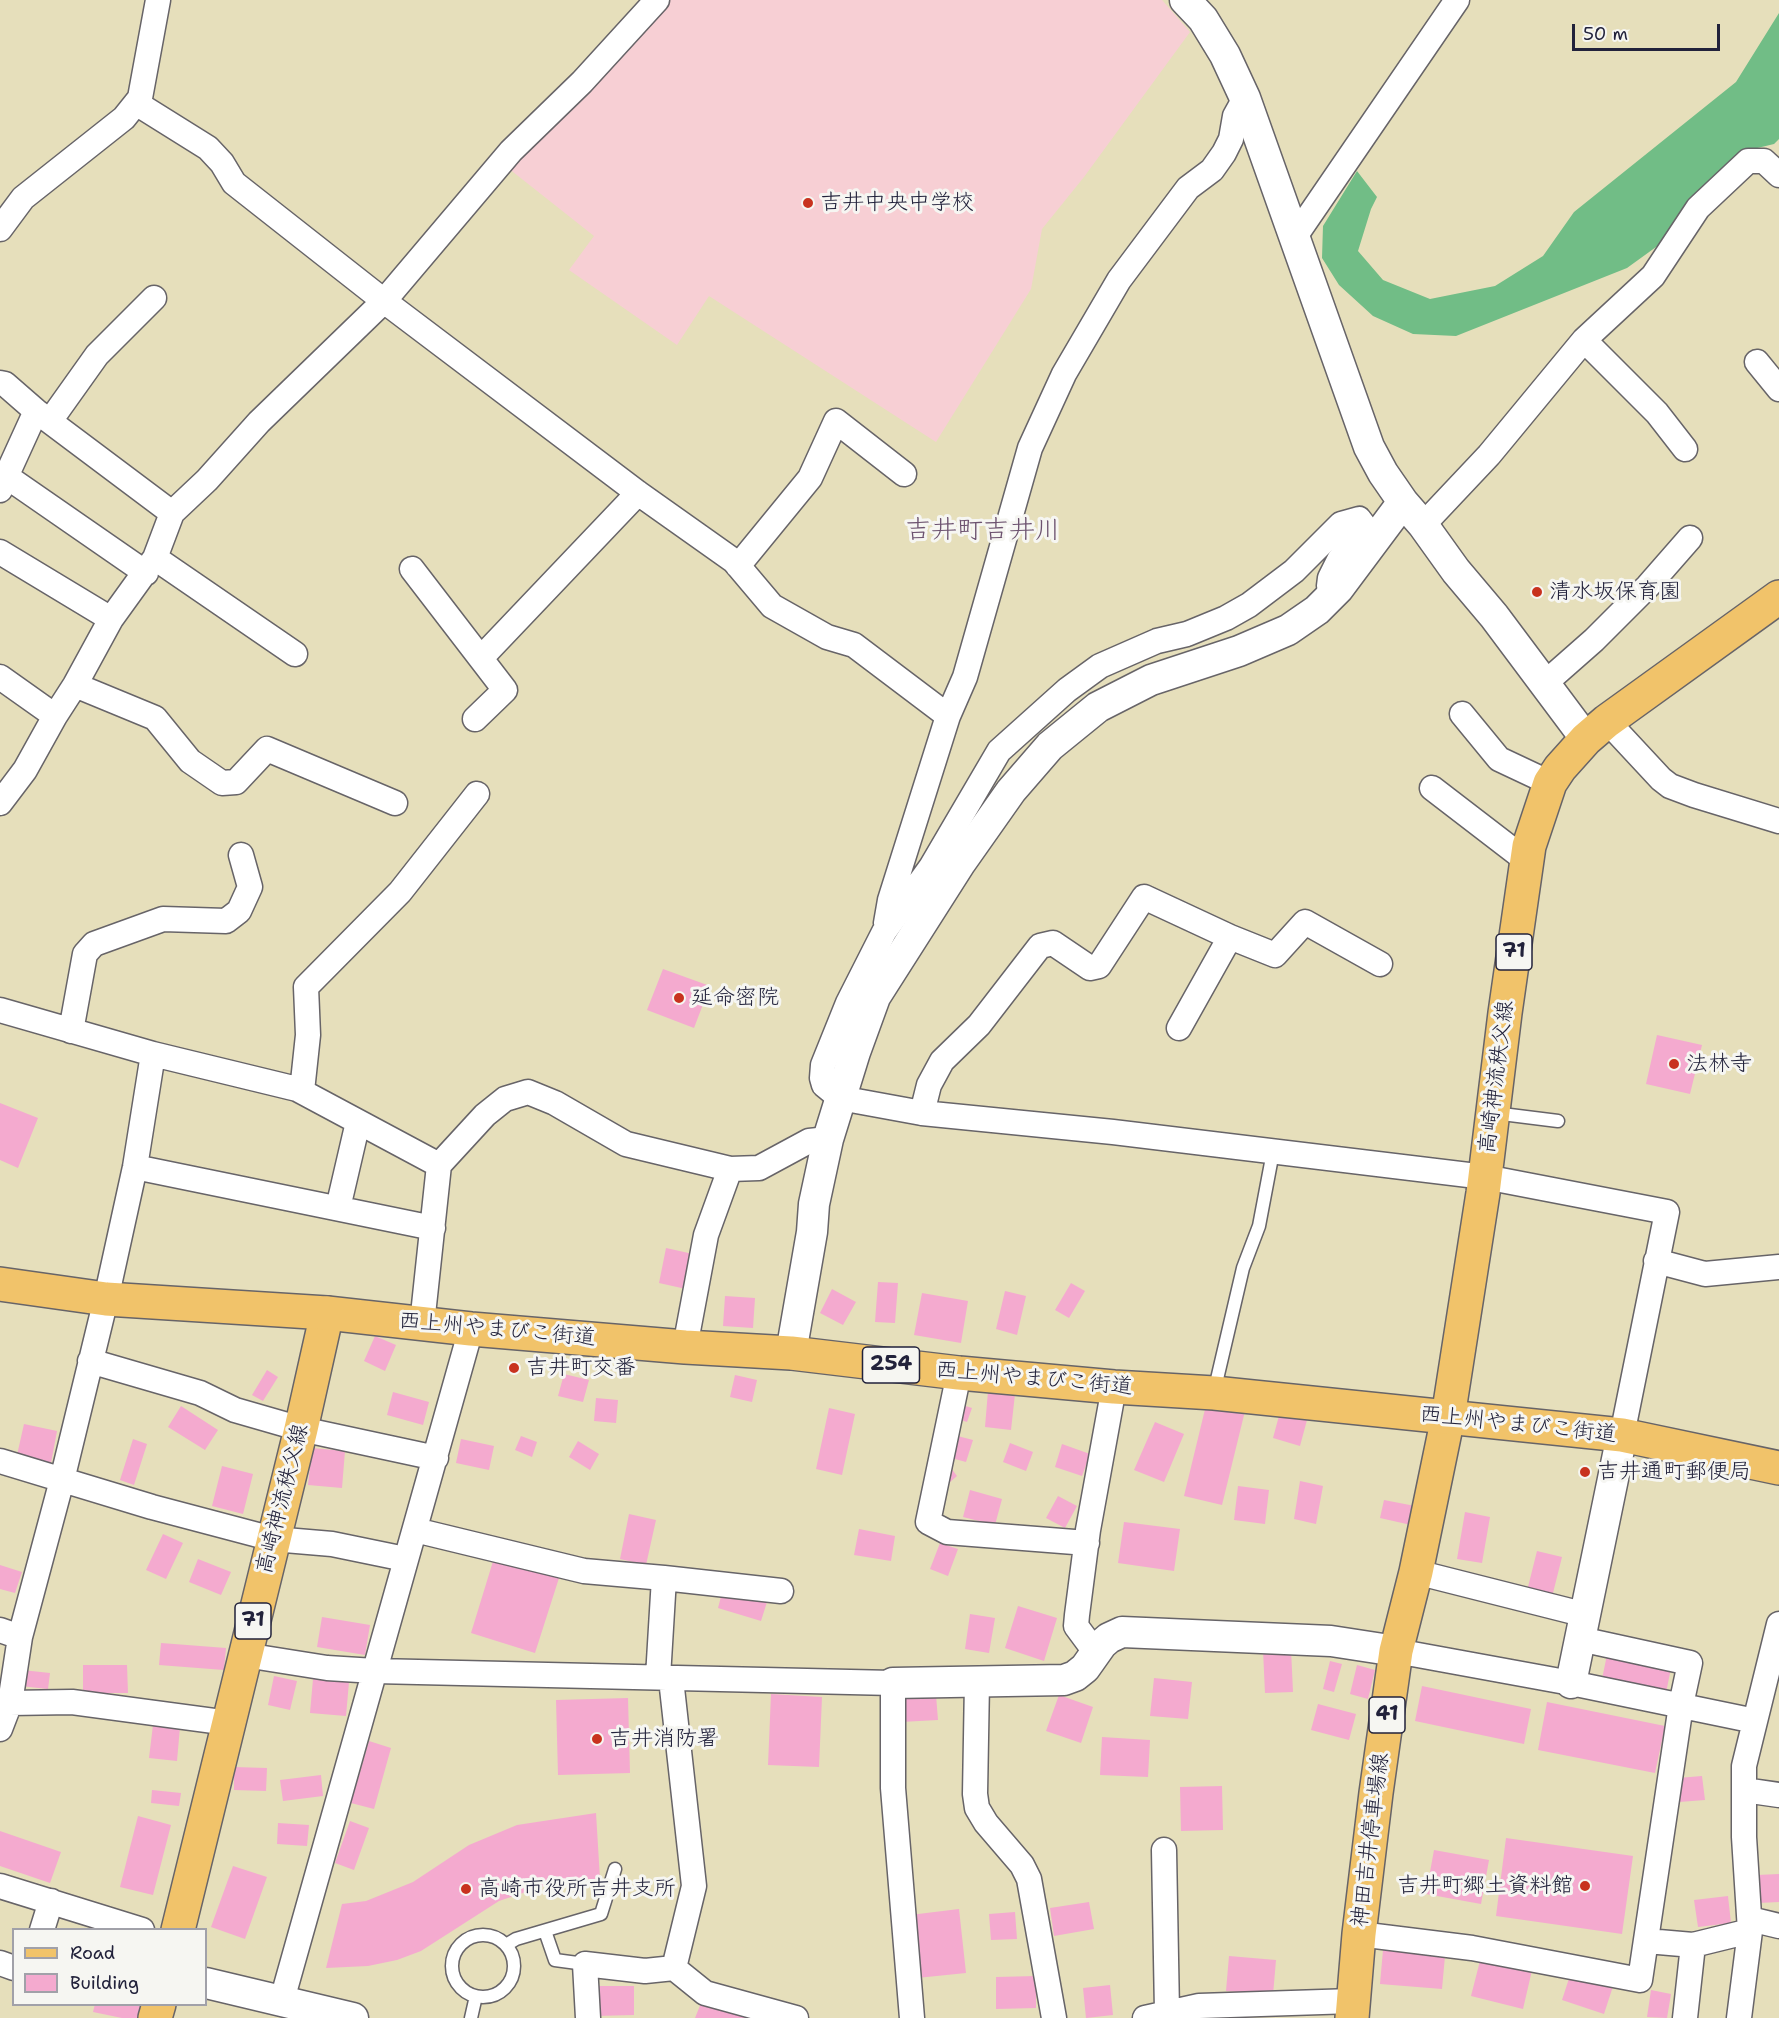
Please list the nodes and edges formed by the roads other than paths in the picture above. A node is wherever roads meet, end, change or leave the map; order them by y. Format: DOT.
graph roads {
  1 [pos="158,0"];
  2 [pos="657,0"];
  3 [pos="1185,0"];
  4 [pos="1457,0"];
  5 [pos="1245,98"];
  6 [pos="136,103"];
  7 [pos="1779,175"];
  8 [pos="0,229"];
  9 [pos="1294,238"];
  10 [pos="154,298"];
  11 [pos="384,301"];
  12 [pos="1584,340"];
  13 [pos="1757,362"];
  14 [pos="0,383"];
  15 [pos="1779,389"];
  16 [pos="43,416"];
  17 [pos="1685,449"];
  18 [pos="904,474"];
  19 [pos="3,483"];
  20 [pos="638,493"];
  21 [pos="1403,502"];
  22 [pos="172,513"];
  23 [pos="1423,525"];
  24 [pos="1690,538"];
  25 [pos="0,552"];
  26 [pos="151,566"];
  27 [pos="738,566"];
  28 [pos="412,569"];
  29 [pos="1334,594"];
  30 [pos="1779,597"];
  31 [pos="111,619"];
  32 [pos="295,654"];
  33 [pos="481,658"];
  34 [pos="0,677"];
  35 [pos="1544,684"];
  36 [pos="75,685"];
  37 [pos="1462,714"];
  38 [pos="55,716"];
  39 [pos="948,716"];
  40 [pos="475,719"];
  41 [pos="1596,730"];
  42 [pos="1550,783"];
  43 [pos="1432,788"];
  44 [pos="477,794"];
  45 [pos="0,803"];
  46 [pos="395,803"];
  47 [pos="1779,822"];
  48 [pos="241,855"];
  49 [pos="1527,861"];
  50 [pos="884,932"];
  51 [pos="1230,937"];
  52 [pos="1380,964"];
  53 [pos="0,1010"];
  54 [pos="1179,1028"];
  55 [pos="71,1031"];
  56 [pos="153,1054"];
  57 [pos="302,1091"];
  58 [pos="840,1098"];
  59 [pos="1493,1112"];
  60 [pos="922,1113"];
  61 [pos="1557,1121"];
  62 [pos="358,1122"];
  63 [pos="828,1139"];
  64 [pos="1273,1152"];
  65 [pos="439,1165"];
  66 [pos="135,1167"];
  67 [pos="730,1169"];
  68 [pos="1485,1177"];
  69 [pos="338,1208"];
  70 [pos="433,1228"];
  71 [pos="1656,1261"];
  72 [pos="1779,1267"];
  73 [pos="0,1284"];
  74 [pos="106,1299"];
  75 [pos="327,1313"];
  76 [pos="422,1324"];
  77 [pos="471,1329"];
  78 [pos="685,1347"];
  79 [pos="791,1353"];
  80 [pos="90,1361"];
  81 [pos="959,1373"];
  82 [pos="1114,1387"];
  83 [pos="1214,1393"];
  84 [pos="1448,1417"];
  85 [pos="301,1429"];
  86 [pos="1622,1435"];
  87 [pos="436,1458"];
  88 [pos="0,1461"];
  89 [pos="1779,1468"];
  90 [pos="62,1480"];
  91 [pos="415,1530"];
  92 [pos="273,1539"];
  93 [pos="1087,1542"];
  94 [pos="405,1559"];
  95 [pos="1416,1572"];
  96 [pos="664,1578"];
  97 [pos="780,1590"];
  98 [pos="1779,1624"];
  99 [pos="1583,1627"];
  100 [pos="10,1633"];
  101 [pos="1396,1651"];
  102 [pos="1096,1653"];
  103 [pos="245,1655"];
  104 [pos="375,1671"];
  105 [pos="664,1678"];
  106 [pos="977,1682"];
  107 [pos="892,1683"];
  108 [pos="1571,1683"];
  109 [pos="10,1704"];
  110 [pos="1681,1705"];
  111 [pos="1755,1721"];
  112 [pos="229,1723"];
  113 [pos="0,1729"];
  114 [pos="1744,1790"];
  115 [pos="1779,1795"];
  116 [pos="1164,1850"];
  117 [pos="615,1869"];
  118 [pos="0,1886"];
  119 [pos="51,1901"];
  120 [pos="1750,1925"];
  121 [pos="1779,1926"];
  122 [pos="42,1928"];
  123 [pos="139,1928"];
  124 [pos="178,1928"];
  125 [pos="545,1931"];
  126 [pos="1359,1934"];
  127 [pos="1647,1941"];
  128 [pos="506,1945"];
  129 [pos="1693,1945"];
  130 [pos="585,1964"];
  131 [pos="674,1968"];
  132 [pos="207,1983"];
  133 [pos="476,1996"];
  134 [pos="282,2000"];
  135 [pos="1353,2010"];
  136 [pos="1200,2012"];
  137 [pos="1156,2015"];
  138 [pos="353,2018"];
  139 [pos="471,2018"];
  140 [pos="588,2018"];
  141 [pos="796,2018"];
  142 [pos="912,2018"];
  143 [pos="1054,2018"];
  144 [pos="1685,2018"];
  145 [pos="1739,2018"];
  1 -- 6 [label="street"];
  2 -- 11 [label="street"];
  3 -- 5 [label="street"];
  4 -- 9 [label="street"];
  5 -- 9 [label="street"];
  5 -- 39 [label="street"];
  6 -- 8 [label="street"];
  6 -- 11 [label="street"];
  7 -- 12 [label="street"];
  9 -- 21 [label="street"];
  10 -- 16 [label="street"];
  11 -- 20 [label="street"];
  11 -- 22 [label="street"];
  12 -- 17 [label="street"];
  12 -- 23 [label="street"];
  13 -- 15 [label="street"];
  14 -- 16 [label="street"];
  16 -- 19 [label="street"];
  16 -- 22 [label="street"];
  18 -- 27 [label="street"];
  19 -- 26 [label="street"];
  20 -- 27 [label="street"];
  20 -- 33 [label="street"];
  21 -- 23 [label="street"];
  21 -- 29 [label="street"];
  22 -- 26 [label="street"];
  23 -- 35 [label="street"];
  24 -- 35 [label="street"];
  25 -- 31 [label="street"];
  26 -- 31 [label="street"];
  26 -- 32 [label="street"];
  27 -- 39 [label="street"];
  28 -- 33 [label="street"];
  29 -- 50 [label="street"];
  29 -- 58 [label="street"];
  30 -- 41 [label="main road, 高崎神流秩父線 / 71"];
  31 -- 36 [label="street"];
  33 -- 40 [label="street"];
  34 -- 38 [label="street"];
  35 -- 41 [label="street"];
  36 -- 38 [label="street"];
  36 -- 46 [label="street"];
  37 -- 42 [label="street"];
  38 -- 45 [label="street"];
  39 -- 50 [label="street"];
  41 -- 42 [label="main road, 高崎神流秩父線 / 71"];
  41 -- 47 [label="street"];
  42 -- 49 [label="main road, 高崎神流秩父線 / 71"];
  43 -- 49 [label="street"];
  44 -- 57 [label="street"];
  48 -- 55 [label="street"];
  49 -- 59 [label="main road, 高崎神流秩父線 / 71"];
  50 -- 58 [label="street"];
  51 -- 52 [label="street"];
  51 -- 54 [label="street"];
  51 -- 60 [label="street"];
  53 -- 55 [label="street"];
  55 -- 56 [label="street"];
  56 -- 57 [label="street"];
  56 -- 66 [label="street"];
  57 -- 62 [label="street"];
  58 -- 60 [label="street"];
  58 -- 63 [label="street"];
  59 -- 61 [label="lane"];
  59 -- 68 [label="main road, 高崎神流秩父線 / 71"];
  60 -- 64 [label="street"];
  62 -- 65 [label="street"];
  62 -- 69 [label="street"];
  63 -- 67 [label="street"];
  63 -- 79 [label="street"];
  64 -- 68 [label="street"];
  64 -- 83 [label="lane"];
  65 -- 67 [label="street"];
  65 -- 70 [label="street"];
  66 -- 69 [label="street"];
  66 -- 74 [label="street"];
  67 -- 78 [label="street"];
  68 -- 71 [label="street"];
  68 -- 84 [label="main road, 高崎神流秩父線 / 71"];
  69 -- 70 [label="street"];
  70 -- 76 [label="street"];
  71 -- 72 [label="street"];
  71 -- 86 [label="street"];
  73 -- 74 [label="main road, 西上州やまびこ街道 / 254"];
  74 -- 75 [label="main road, 西上州やまびこ街道 / 254"];
  74 -- 80 [label="street"];
  75 -- 76 [label="main road, 西上州やまびこ街道 / 254"];
  75 -- 85 [label="main road, 高崎神流秩父線 / 71"];
  76 -- 77 [label="main road, 西上州やまびこ街道 / 254"];
  77 -- 78 [label="main road, 西上州やまびこ街道 / 254"];
  77 -- 87 [label="street"];
  78 -- 79 [label="main road, 西上州やまびこ街道 / 254"];
  79 -- 81 [label="main road, 西上州やまびこ街道 / 254"];
  80 -- 85 [label="street"];
  80 -- 90 [label="street"];
  81 -- 82 [label="main road, 西上州やまびこ街道 / 254"];
  81 -- 93 [label="street"];
  82 -- 83 [label="main road, 西上州やまびこ街道 / 254"];
  82 -- 93 [label="street"];
  83 -- 84 [label="main road, 西上州やまびこ街道 / 254"];
  84 -- 86 [label="main road, 西上州やまびこ街道 / 254"];
  84 -- 95 [label="main road, 神田吉井停車場線 / 41"];
  85 -- 87 [label="street"];
  85 -- 92 [label="main road, 高崎神流秩父線 / 71"];
  86 -- 89 [label="main road, 西上州やまびこ街道 / 254"];
  86 -- 99 [label="street"];
  87 -- 91 [label="street"];
  88 -- 90 [label="street"];
  90 -- 92 [label="street"];
  90 -- 100 [label="street"];
  91 -- 94 [label="street"];
  91 -- 96 [label="street"];
  92 -- 94 [label="street"];
  92 -- 103 [label="main road, 高崎神流秩父線 / 71"];
  93 -- 102 [label="street"];
  94 -- 104 [label="street"];
  95 -- 99 [label="street"];
  95 -- 101 [label="main road, 神田吉井停車場線 / 41"];
  96 -- 97 [label="street"];
  96 -- 105 [label="street"];
  98 -- 111 [label="street"];
  99 -- 108 [label="street"];
  99 -- 110 [label="street"];
  100 -- 109 [label="street"];
  101 -- 102 [label="street"];
  101 -- 108 [label="street"];
  101 -- 126 [label="main road, 神田吉井停車場線 / 41"];
  102 -- 106 [label="street"];
  103 -- 104 [label="street"];
  103 -- 112 [label="main road, 高崎神流秩父線 / 71"];
  104 -- 105 [label="street"];
  104 -- 134 [label="street"];
  105 -- 107 [label="street"];
  105 -- 131 [label="street"];
  106 -- 107 [label="street"];
  106 -- 143 [label="street"];
  107 -- 142 [label="street"];
  108 -- 110 [label="street"];
  109 -- 112 [label="street"];
  109 -- 113 [label="street"];
  110 -- 111 [label="street"];
  110 -- 127 [label="street"];
  111 -- 114 [label="street"];
  112 -- 124 [label="main road, 高崎神流秩父線 / 71"];
  114 -- 115 [label="street"];
  114 -- 120 [label="street"];
  116 -- 137 [label="street"];
  117 -- 125 [label="lane"];
  118 -- 119 [label="street"];
  119 -- 122 [label="street"];
  119 -- 123 [label="street"];
  120 -- 121 [label="street"];
  120 -- 129 [label="street"];
  120 -- 145 [label="street"];
  125 -- 128 [label="lane"];
  125 -- 130 [label="lane"];
  126 -- 127 [label="street"];
  126 -- 135 [label="main road, 神田吉井停車場線 / 41"];
  127 -- 129 [label="street"];
  128 -- 133 [label="lane"];
  128 -- 133 [label="lane"];
  129 -- 144 [label="street"];
  130 -- 131 [label="street"];
  130 -- 140 [label="street"];
  131 -- 141 [label="street"];
  132 -- 134 [label="street"];
  133 -- 139 [label="lane"];
  134 -- 138 [label="street"];
  135 -- 136 [label="street"];
  136 -- 137 [label="street"];
}
